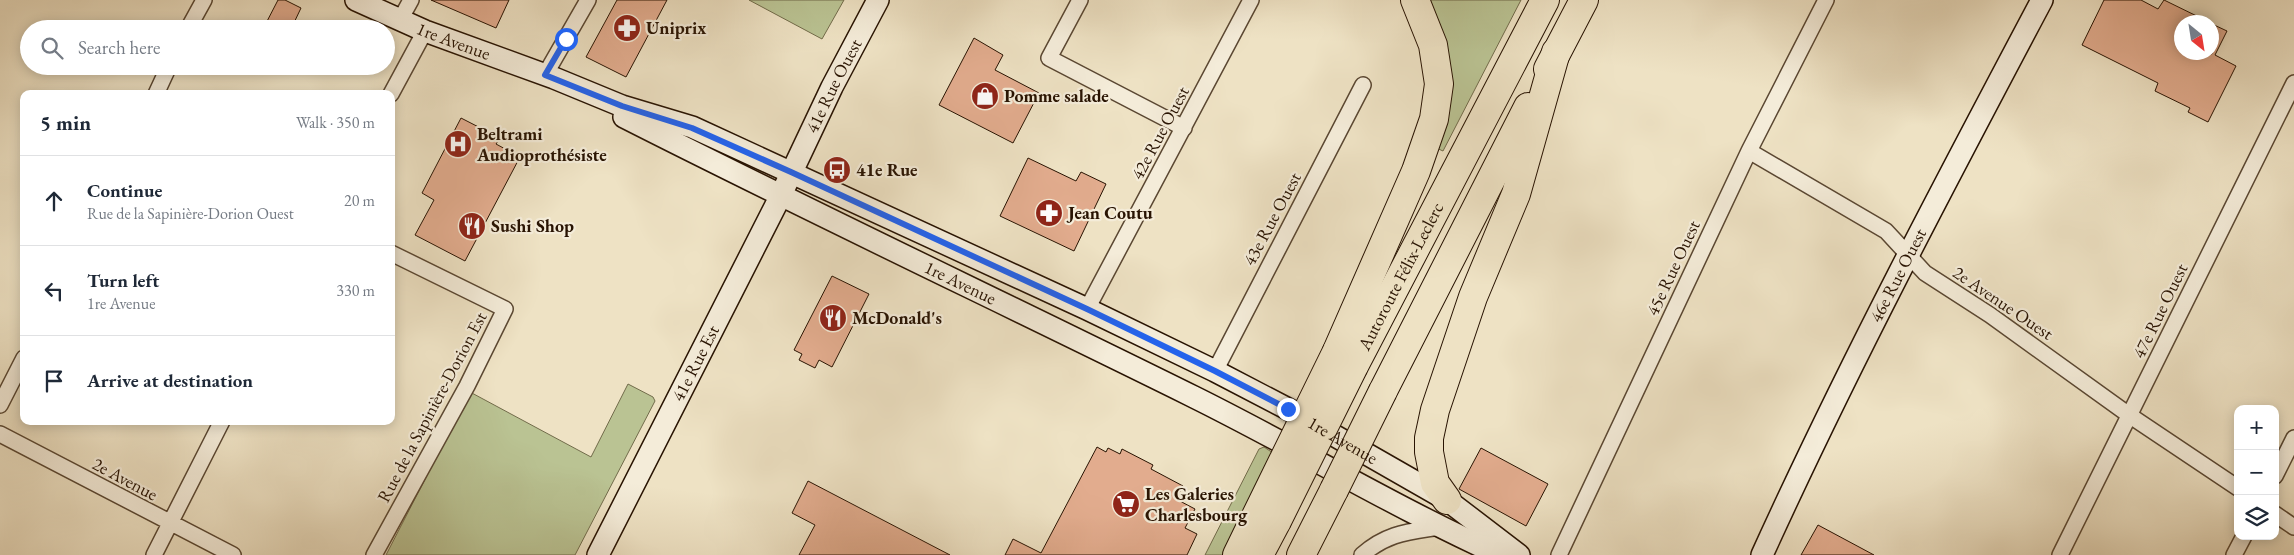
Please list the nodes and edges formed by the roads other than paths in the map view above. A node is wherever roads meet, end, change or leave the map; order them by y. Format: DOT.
graph roads {
  1 [pos="204,0"];
  2 [pos="356,0"];
  3 [pos="410,0"];
  4 [pos="588,0"];
  5 [pos="878,0"];
  6 [pos="1080,0"];
  7 [pos="1251,0"];
  8 [pos="1415,0"];
  9 [pos="1545,0"];
  10 [pos="1584,0"];
  11 [pos="1826,0"];
  12 [pos="2042,0"];
  13 [pos="193,20"];
  14 [pos="400,20"];
  15 [pos="425,31"];
  16 [pos="1556,52"];
  17 [pos="165,75"];
  18 [pos="549,76"];
  19 [pos="2294,83"];
  20 [pos="1363,85"];
  21 [pos="158,90"];
  22 [pos="393,90"];
  23 [pos="1184,128"];
  24 [pos="1749,150"];
  25 [pos="791,172"];
  26 [pos="780,197"];
  27 [pos="395,255"];
  28 [pos="1906,255"];
  29 [pos="1087,309"];
  30 [pos="1346,358"];
  31 [pos="20,366"];
  32 [pos="1215,371"];
  33 [pos="0,405"];
  34 [pos="2129,416"];
  35 [pos="220,425"];
  36 [pos="0,434"];
  37 [pos="2294,438"];
  38 [pos="2279,468"];
  39 [pos="2234,485"];
  40 [pos="1447,500"];
  41 [pos="2279,517"];
  42 [pos="1266,520"];
  43 [pos="170,524"];
  44 [pos="2294,527"];
  45 [pos="1439,528"];
  46 [pos="2242,540"];
  47 [pos="1304,548"];
  48 [pos="154,555"];
  49 [pos="233,555"];
  50 [pos="374,555"];
  51 [pos="598,555"];
  52 [pos="1237,555"];
  53 [pos="1259,555"];
  54 [pos="1362,555"];
  55 [pos="1500,555"];
  56 [pos="1519,555"];
  57 [pos="1558,555"];
  58 [pos="1762,555"];
  59 [pos="2060,555"];
  60 [pos="2234,555"];
  1 -- 13 [label="street"];
  2 -- 14 [label="street, 1re Avenue"];
  3 -- 14 [label="street"];
  4 -- 18 [label="street"];
  5 -- 25 [label="street, 41e Rue Ouest"];
  6 -- 23 [label="street"];
  7 -- 23 [label="street, 42e Rue Ouest"];
  8 -- 30 [label="highway"];
  9 -- 30 [label="highway, Autoroute Félix-Leclerc"];
  10 -- 16 [label="highway, Autoroute Félix-Leclerc"];
  11 -- 24 [label="street, 45e Rue Ouest"];
  12 -- 28 [label="street, 46e Rue Ouest"];
  14 -- 15 [label="street, 1re Avenue"];
  15 -- 18 [label="street, 1re Avenue"];
  15 -- 22 [label="street"];
  16 -- 40 [label="highway"];
  16 -- 47 [label="highway, Autoroute Félix-Leclerc, bridge"];
  17 -- 21 [label="street"];
  18 -- 25 [label="street, 1re Avenue"];
  18 -- 26 [label="street, 1re Avenue"];
  19 -- 34 [label="street, 47e Rue Ouest"];
  20 -- 32 [label="street, 43e Rue Ouest"];
  23 -- 29 [label="street, 42e Rue Ouest"];
  24 -- 28 [label="street, 2e Avenue Ouest"];
  24 -- 57 [label="street, 45e Rue Ouest"];
  25 -- 26 [label="street, 41e Rue Est"];
  25 -- 29 [label="street, 1re Avenue"];
  26 -- 45 [label="street, 1re Avenue"];
  26 -- 51 [label="street, 41e Rue Est"];
  27 -- 50 [label="street, Rue de la Sapinière-Dorion Est"];
  28 -- 34 [label="street, 2e Avenue Ouest"];
  28 -- 58 [label="street, 46e Rue Ouest"];
  29 -- 32 [label="street, 1re Avenue"];
  30 -- 42 [label="highway, Autoroute Félix-Leclerc, bridge"];
  31 -- 33 [label="street"];
  32 -- 40 [label="street, 1re Avenue"];
  34 -- 39 [label="street, 2e Avenue Ouest"];
  34 -- 59 [label="street, 47e Rue Ouest"];
  35 -- 43 [label="street"];
  36 -- 43 [label="street, 2e Avenue"];
  37 -- 38 [label="street"];
  40 -- 56 [label="street, 1re Avenue"];
  41 -- 44 [label="street"];
  42 -- 52 [label="highway"];
  42 -- 53 [label="highway, Autoroute Félix-Leclerc"];
  43 -- 48 [label="street"];
  43 -- 49 [label="street, 2e Avenue"];
  45 -- 54 [label="street"];
  45 -- 55 [label="street, 1re Avenue"];
  46 -- 60 [label="street"];
}
